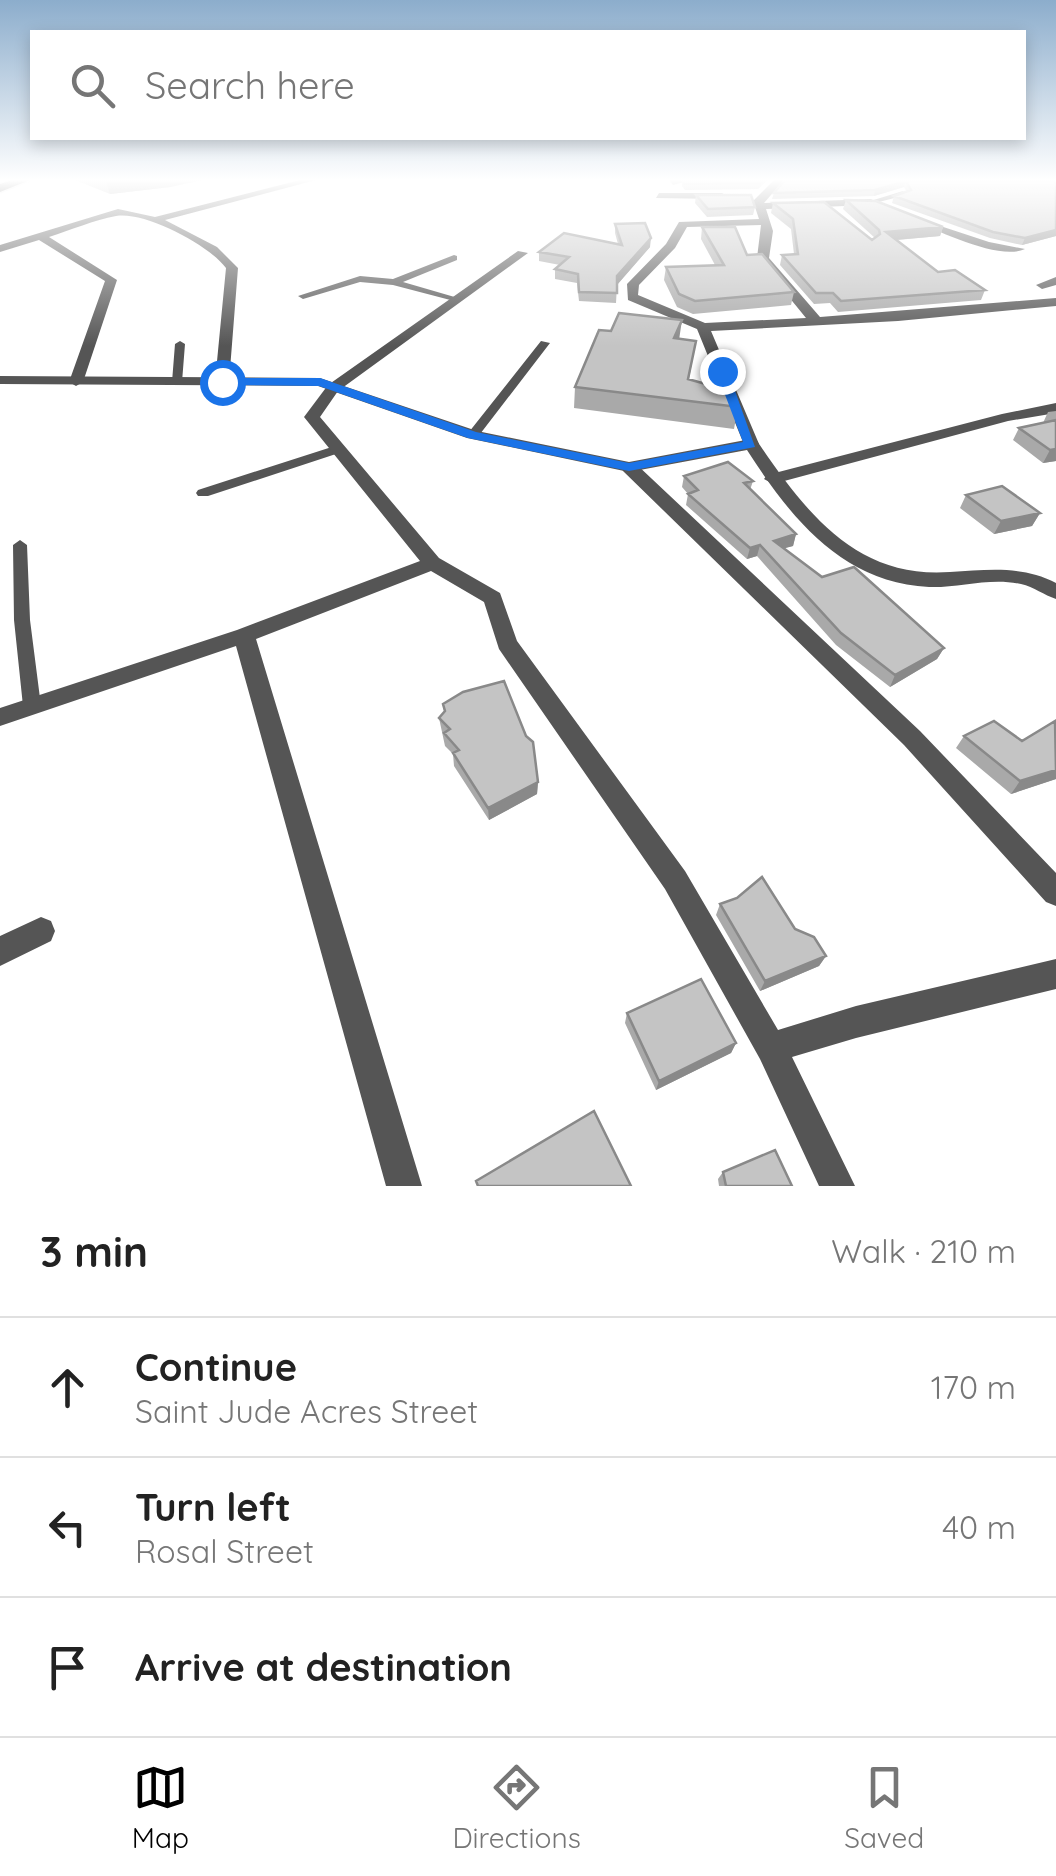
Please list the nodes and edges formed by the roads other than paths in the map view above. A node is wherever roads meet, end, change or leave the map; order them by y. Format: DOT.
graph roads {
  1 [pos="183,235"];
  2 [pos="677,235"];
  3 [pos="765,235"];
  4 [pos="960,235"];
  5 [pos="40,236"];
  6 [pos="0,248"];
  7 [pos="1019,249"];
  8 [pos="522,252"];
  9 [pos="454,258"];
  10 [pos="1056,281"];
  11 [pos="394,282"];
  12 [pos="303,296"];
  13 [pos="455,300"];
  14 [pos="1056,300"];
  15 [pos="816,322"];
  16 [pos="702,327"];
  17 [pos="545,343"];
  18 [pos="180,344"];
  19 [pos="0,380"];
  20 [pos="76,382"];
  21 [pos="176,382"];
  22 [pos="222,382"];
  23 [pos="333,388"];
  24 [pos="1056,408"];
  25 [pos="473,435"];
  26 [pos="751,444"];
  27 [pos="338,449"];
  28 [pos="629,467"];
  29 [pos="774,478"];
  30 [pos="203,493"];
  31 [pos="20,545"];
  32 [pos="432,563"];
  33 [pos="1056,592"];
  34 [pos="244,635"];
  35 [pos="32,706"];
  36 [pos="0,717"];
  37 [pos="1056,893"];
  38 [pos="40,931"];
  39 [pos="0,951"];
  40 [pos="1056,974"];
  41 [pos="771,1048"];
  42 [pos="404,1186"];
  43 [pos="837,1186"];
  1 -- 22 [label="street"];
  2 -- 16 [label="street"];
  3 -- 15 [label="street"];
  4 -- 7 [label="street"];
  5 -- 6 [label="street"];
  5 -- 20 [label="street"];
  8 -- 13 [label="street"];
  9 -- 11 [label="lane"];
  10 -- 14 [label="street"];
  11 -- 12 [label="lane"];
  11 -- 13 [label="lane"];
  13 -- 23 [label="street"];
  14 -- 15 [label="street"];
  15 -- 16 [label="street"];
  16 -- 26 [label="street"];
  17 -- 25 [label="lane"];
  18 -- 21 [label="lane"];
  19 -- 20 [label="street"];
  20 -- 21 [label="street"];
  21 -- 22 [label="street"];
  22 -- 23 [label="street"];
  23 -- 25 [label="street"];
  23 -- 27 [label="street"];
  24 -- 29 [label="street"];
  25 -- 28 [label="street"];
  26 -- 28 [label="street"];
  26 -- 29 [label="street"];
  27 -- 30 [label="lane"];
  27 -- 32 [label="street"];
  28 -- 37 [label="street"];
  29 -- 33 [label="street"];
  31 -- 35 [label="lane"];
  32 -- 34 [label="street"];
  32 -- 41 [label="street"];
  34 -- 35 [label="street"];
  34 -- 42 [label="street"];
  35 -- 36 [label="street"];
  38 -- 39 [label="street"];
  40 -- 41 [label="street"];
  41 -- 43 [label="street"];
}
